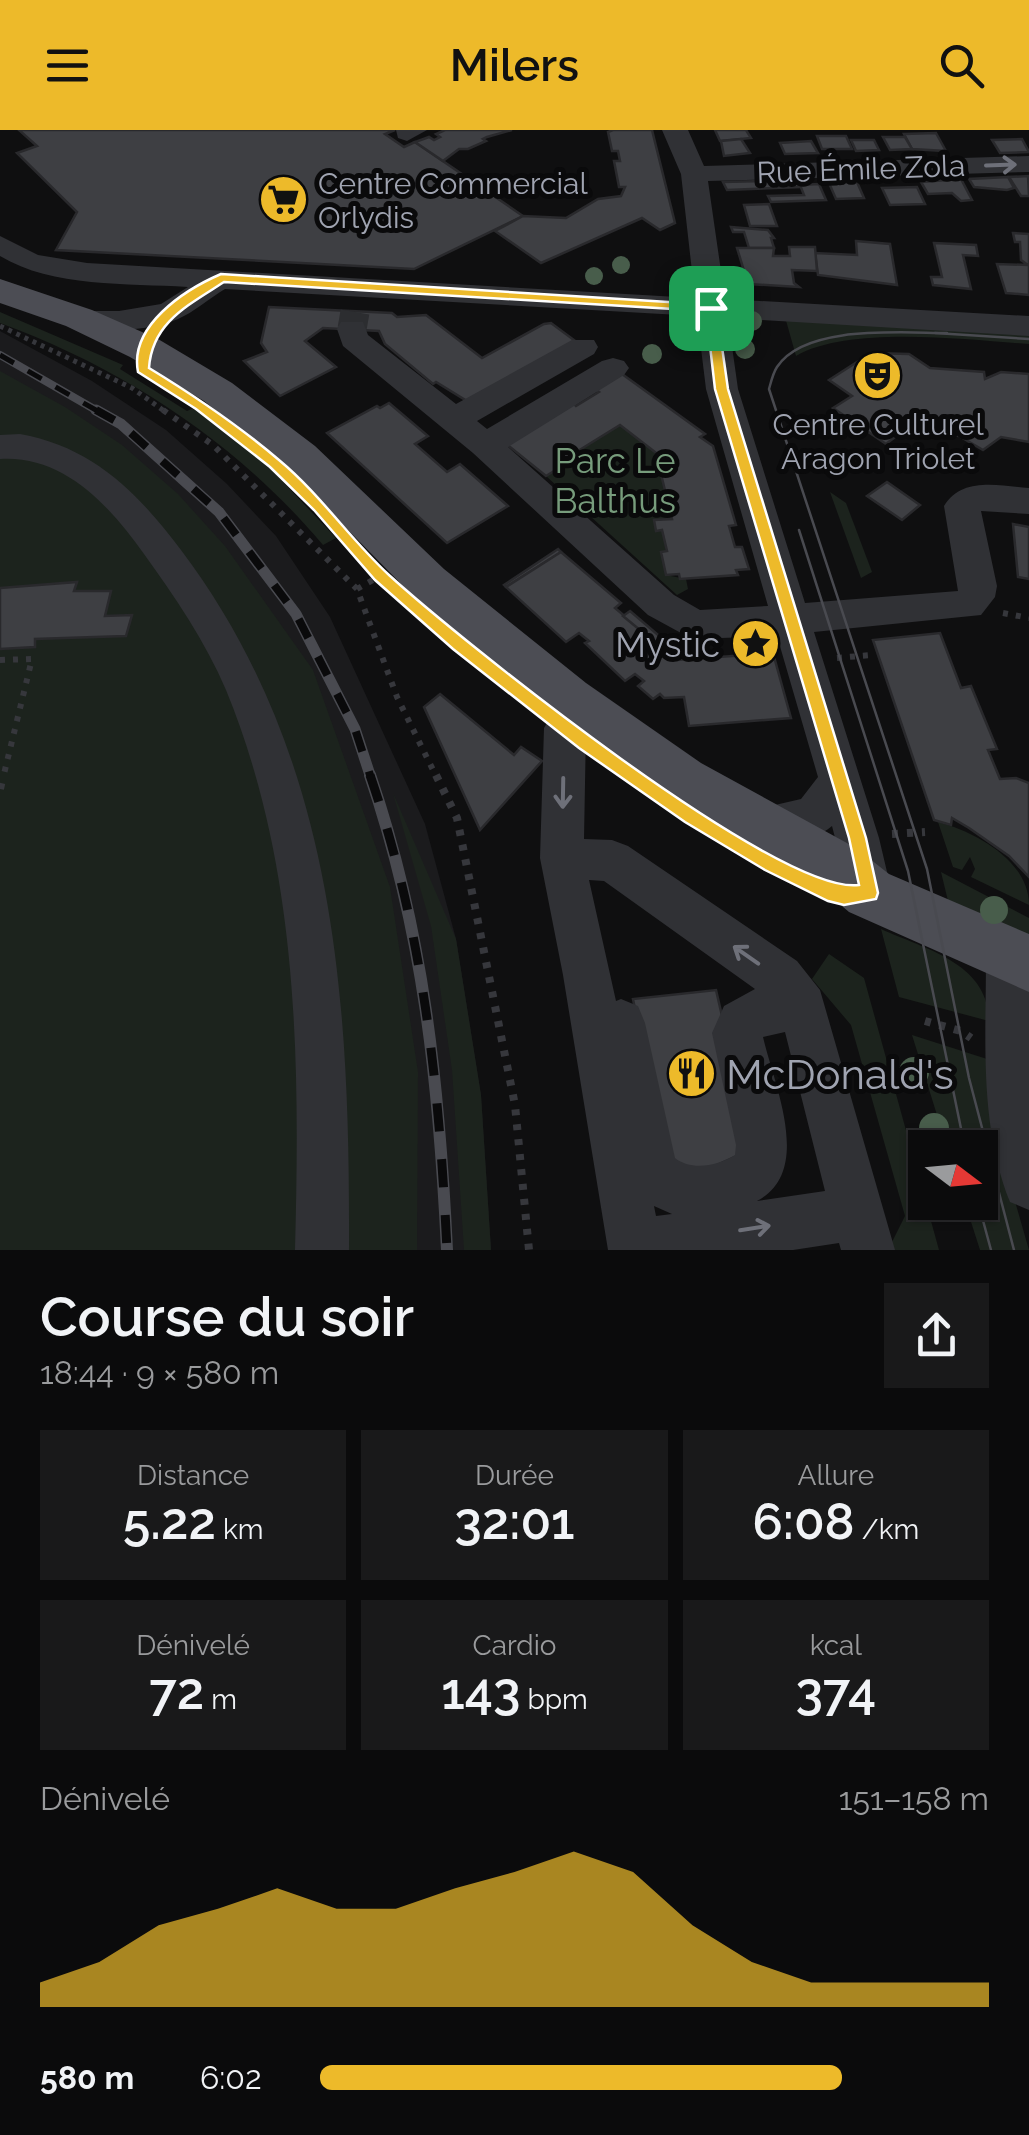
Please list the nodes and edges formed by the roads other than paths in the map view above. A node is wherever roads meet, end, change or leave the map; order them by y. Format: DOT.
graph roads {
  1 [pos="674,130"];
  2 [pos="1029,164"];
  3 [pos="694,174"];
  4 [pos="0,244"];
  5 [pos="221,278"];
  6 [pos="266,281"];
  7 [pos="0,290"];
  8 [pos="0,308"];
  9 [pos="711,308"];
  10 [pos="357,309"];
  11 [pos="1029,326"];
  12 [pos="583,347"];
  13 [pos="156,348"];
  14 [pos="613,368"];
  15 [pos="454,420"];
  16 [pos="484,445"];
  17 [pos="0,447"];
  18 [pos="1029,501"];
  19 [pos="792,620"];
  20 [pos="565,728"];
  21 [pos="840,781"];
  22 [pos="764,825"];
  23 [pos="562,858"];
  24 [pos="869,893"];
  25 [pos="1023,969"];
  26 [pos="587,975"];
  27 [pos="803,1007"];
  28 [pos="1029,1183"];
  29 [pos="863,1231"];
  30 [pos="322,1250"];
  1 -- 3 [label="street"];
  3 -- 2 [label="street, Rue Émile Zola, one-way"];
  3 -- 9 [label="street"];
  4 -- 5 [label="street"];
  5 -- 6 [label="street"];
  5 -- 13 [label="street"];
  6 -- 10 [label="street"];
  6 -- 13 [label="street"];
  7 -- 13 [label="main road"];
  8 -- 13 [label="main road"];
  9 -- 10 [label="street"];
  9 -- 11 [label="street"];
  9 -- 19 [label="street"];
  10 -- 15 [label="street"];
  12 -- 15 [label="street"];
  13 -- 20 [label="main road"];
  13 -- 22 [label="main road"];
  14 -- 16 [label="street"];
  15 -- 16 [label="street"];
  16 -- 19 [label="street"];
  17 -- 30 [label="street"];
  18 -- 19 [label="street"];
  19 -- 21 [label="street"];
  20 -- 23 [label="street, one-way"];
  20 -- 24 [label="main road"];
  21 -- 22 [label="street"];
  21 -- 24 [label="street"];
  22 -- 24 [label="main road"];
  23 -- 26 [label="street"];
  27 -- 23 [label="street, one-way"];
  24 -- 25 [label="main road"];
  25 -- 28 [label="street"];
  26 -- 27 [label="street"];
  26 -- 29 [label="street, one-way"];
  27 -- 29 [label="street"];
}
